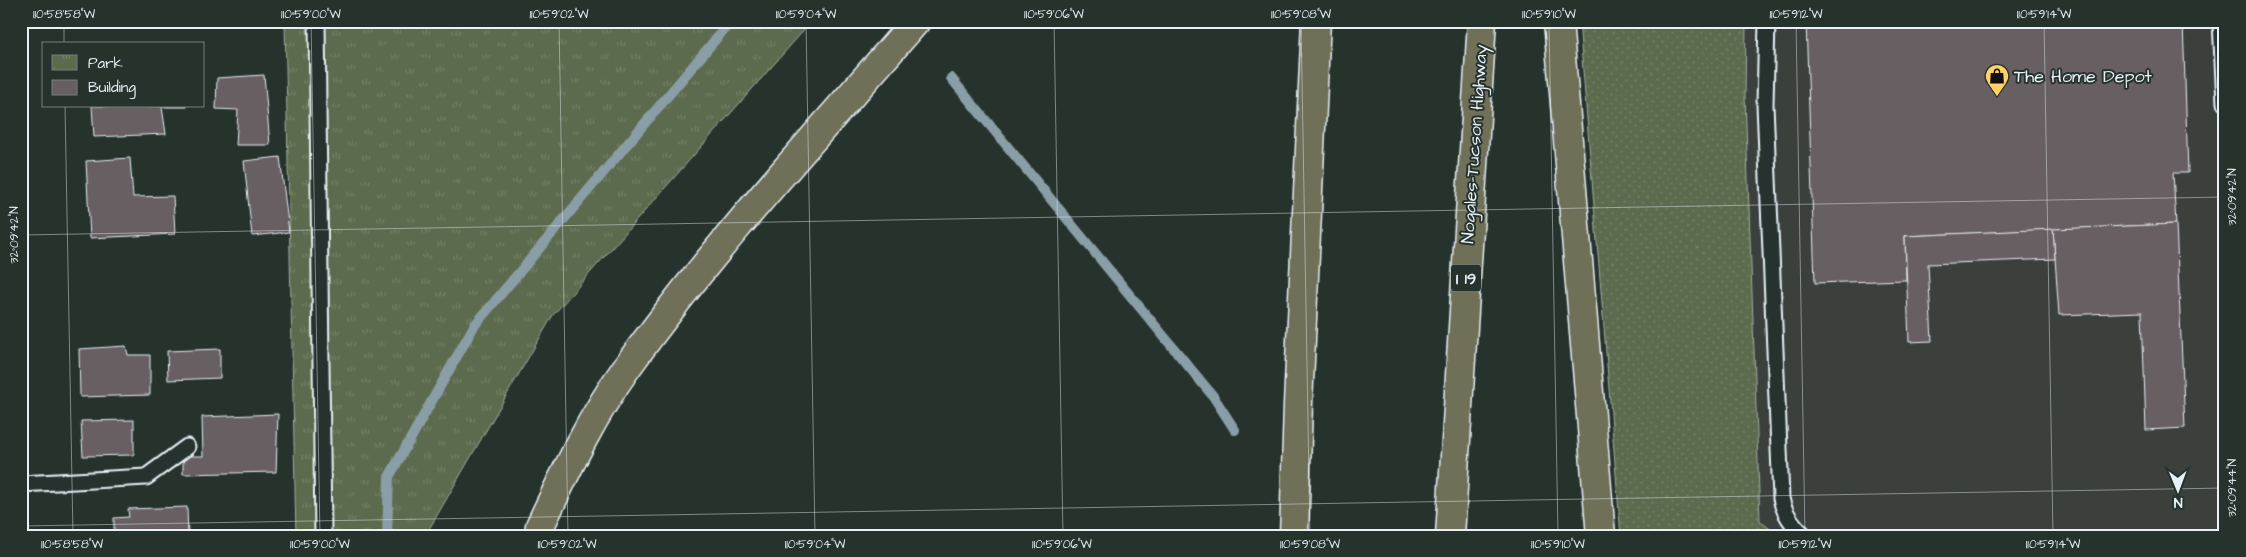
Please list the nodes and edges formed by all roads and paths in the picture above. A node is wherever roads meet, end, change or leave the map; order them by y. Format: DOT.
graph roads {
  1 [pos="317,21"];
  2 [pos="916,21"];
  3 [pos="1316,21"];
  4 [pos="1482,21"];
  5 [pos="1558,21"];
  6 [pos="1767,21"];
  7 [pos="2222,21"];
  8 [pos="2225,103"];
  9 [pos="187,447"];
  10 [pos="21,484"];
  11 [pos="323,536"];
  12 [pos="538,536"];
  13 [pos="1294,536"];
  14 [pos="1450,536"];
  15 [pos="1601,536"];
  16 [pos="1805,536"];
  1 -- 11 [label="lane"];
  2 -- 12 [label="highway"];
  3 -- 13 [label="highway"];
  4 -- 14 [label="highway, Nogales–Tucson Highway / I 19"];
  5 -- 15 [label="highway"];
  6 -- 16 [label="lane"];
  7 -- 8 [label="lane"];
  9 -- 10 [label="lane"];
}
